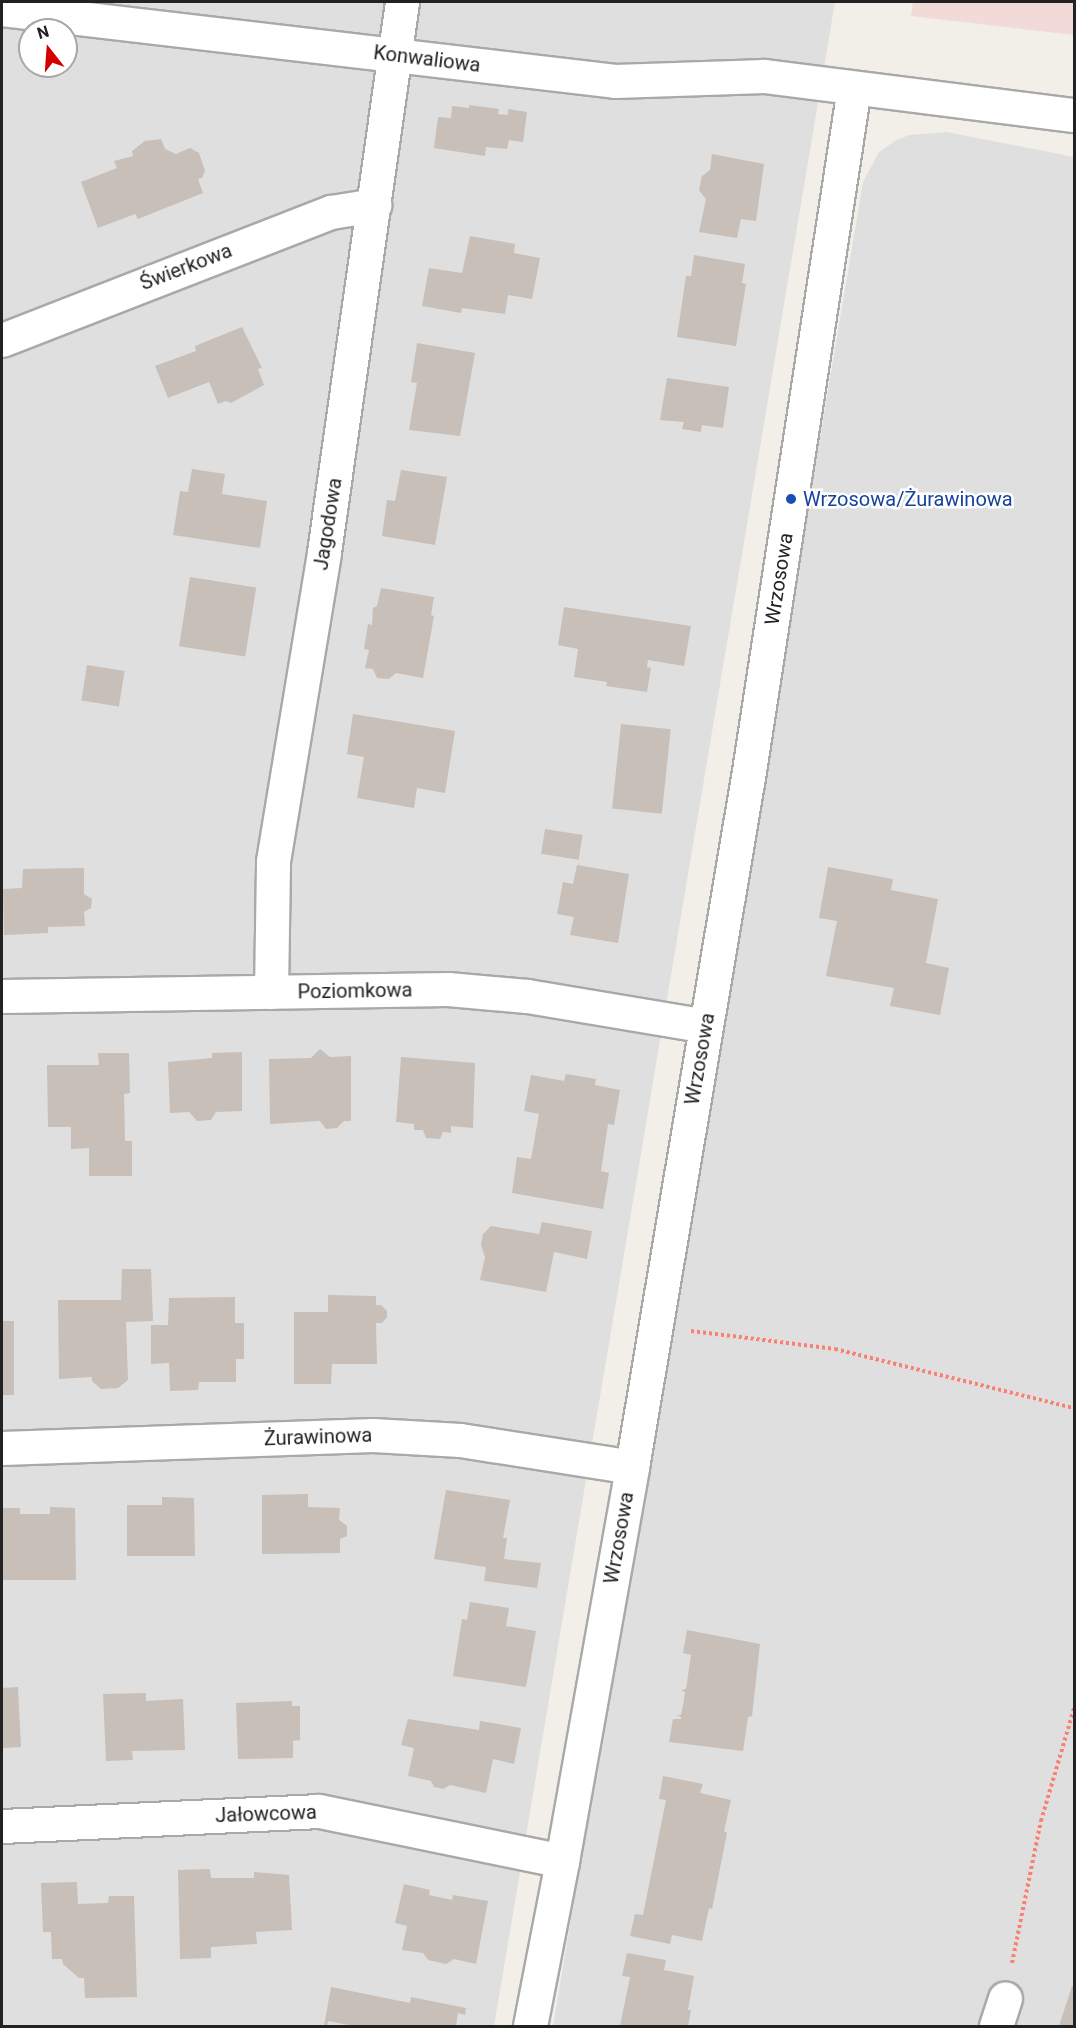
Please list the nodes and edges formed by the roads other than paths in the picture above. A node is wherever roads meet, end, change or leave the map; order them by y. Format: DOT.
graph roads {
  1 [pos="402,2"];
  2 [pos="2,9"];
  3 [pos="396,56"];
  4 [pos="854,88"];
  5 [pos="1074,115"];
  6 [pos="374,206"];
  7 [pos="2,340"];
  8 [pos="272,992"];
  9 [pos="2,996"];
  10 [pos="706,1026"];
  11 [pos="2,1448"];
  12 [pos="632,1467"];
  13 [pos="2,1826"];
  14 [pos="562,1861"];
  15 [pos="530,2026"];
  1 -- 3 [label="street, Jagodowa"];
  2 -- 3 [label="street, Konwaliowa"];
  3 -- 4 [label="street, Konwaliowa"];
  3 -- 6 [label="street, Jagodowa"];
  4 -- 5 [label="street, Konwaliowa"];
  4 -- 10 [label="street, Wrzosowa"];
  6 -- 7 [label="street, Świerkowa"];
  6 -- 8 [label="street, Jagodowa"];
  8 -- 9 [label="street, Poziomkowa"];
  8 -- 10 [label="street, Poziomkowa"];
  10 -- 12 [label="street, Wrzosowa"];
  11 -- 12 [label="street, Żurawinowa"];
  12 -- 14 [label="street, Wrzosowa"];
  13 -- 14 [label="street, Jałowcowa"];
  14 -- 15 [label="street, Wrzosowa"];
}
